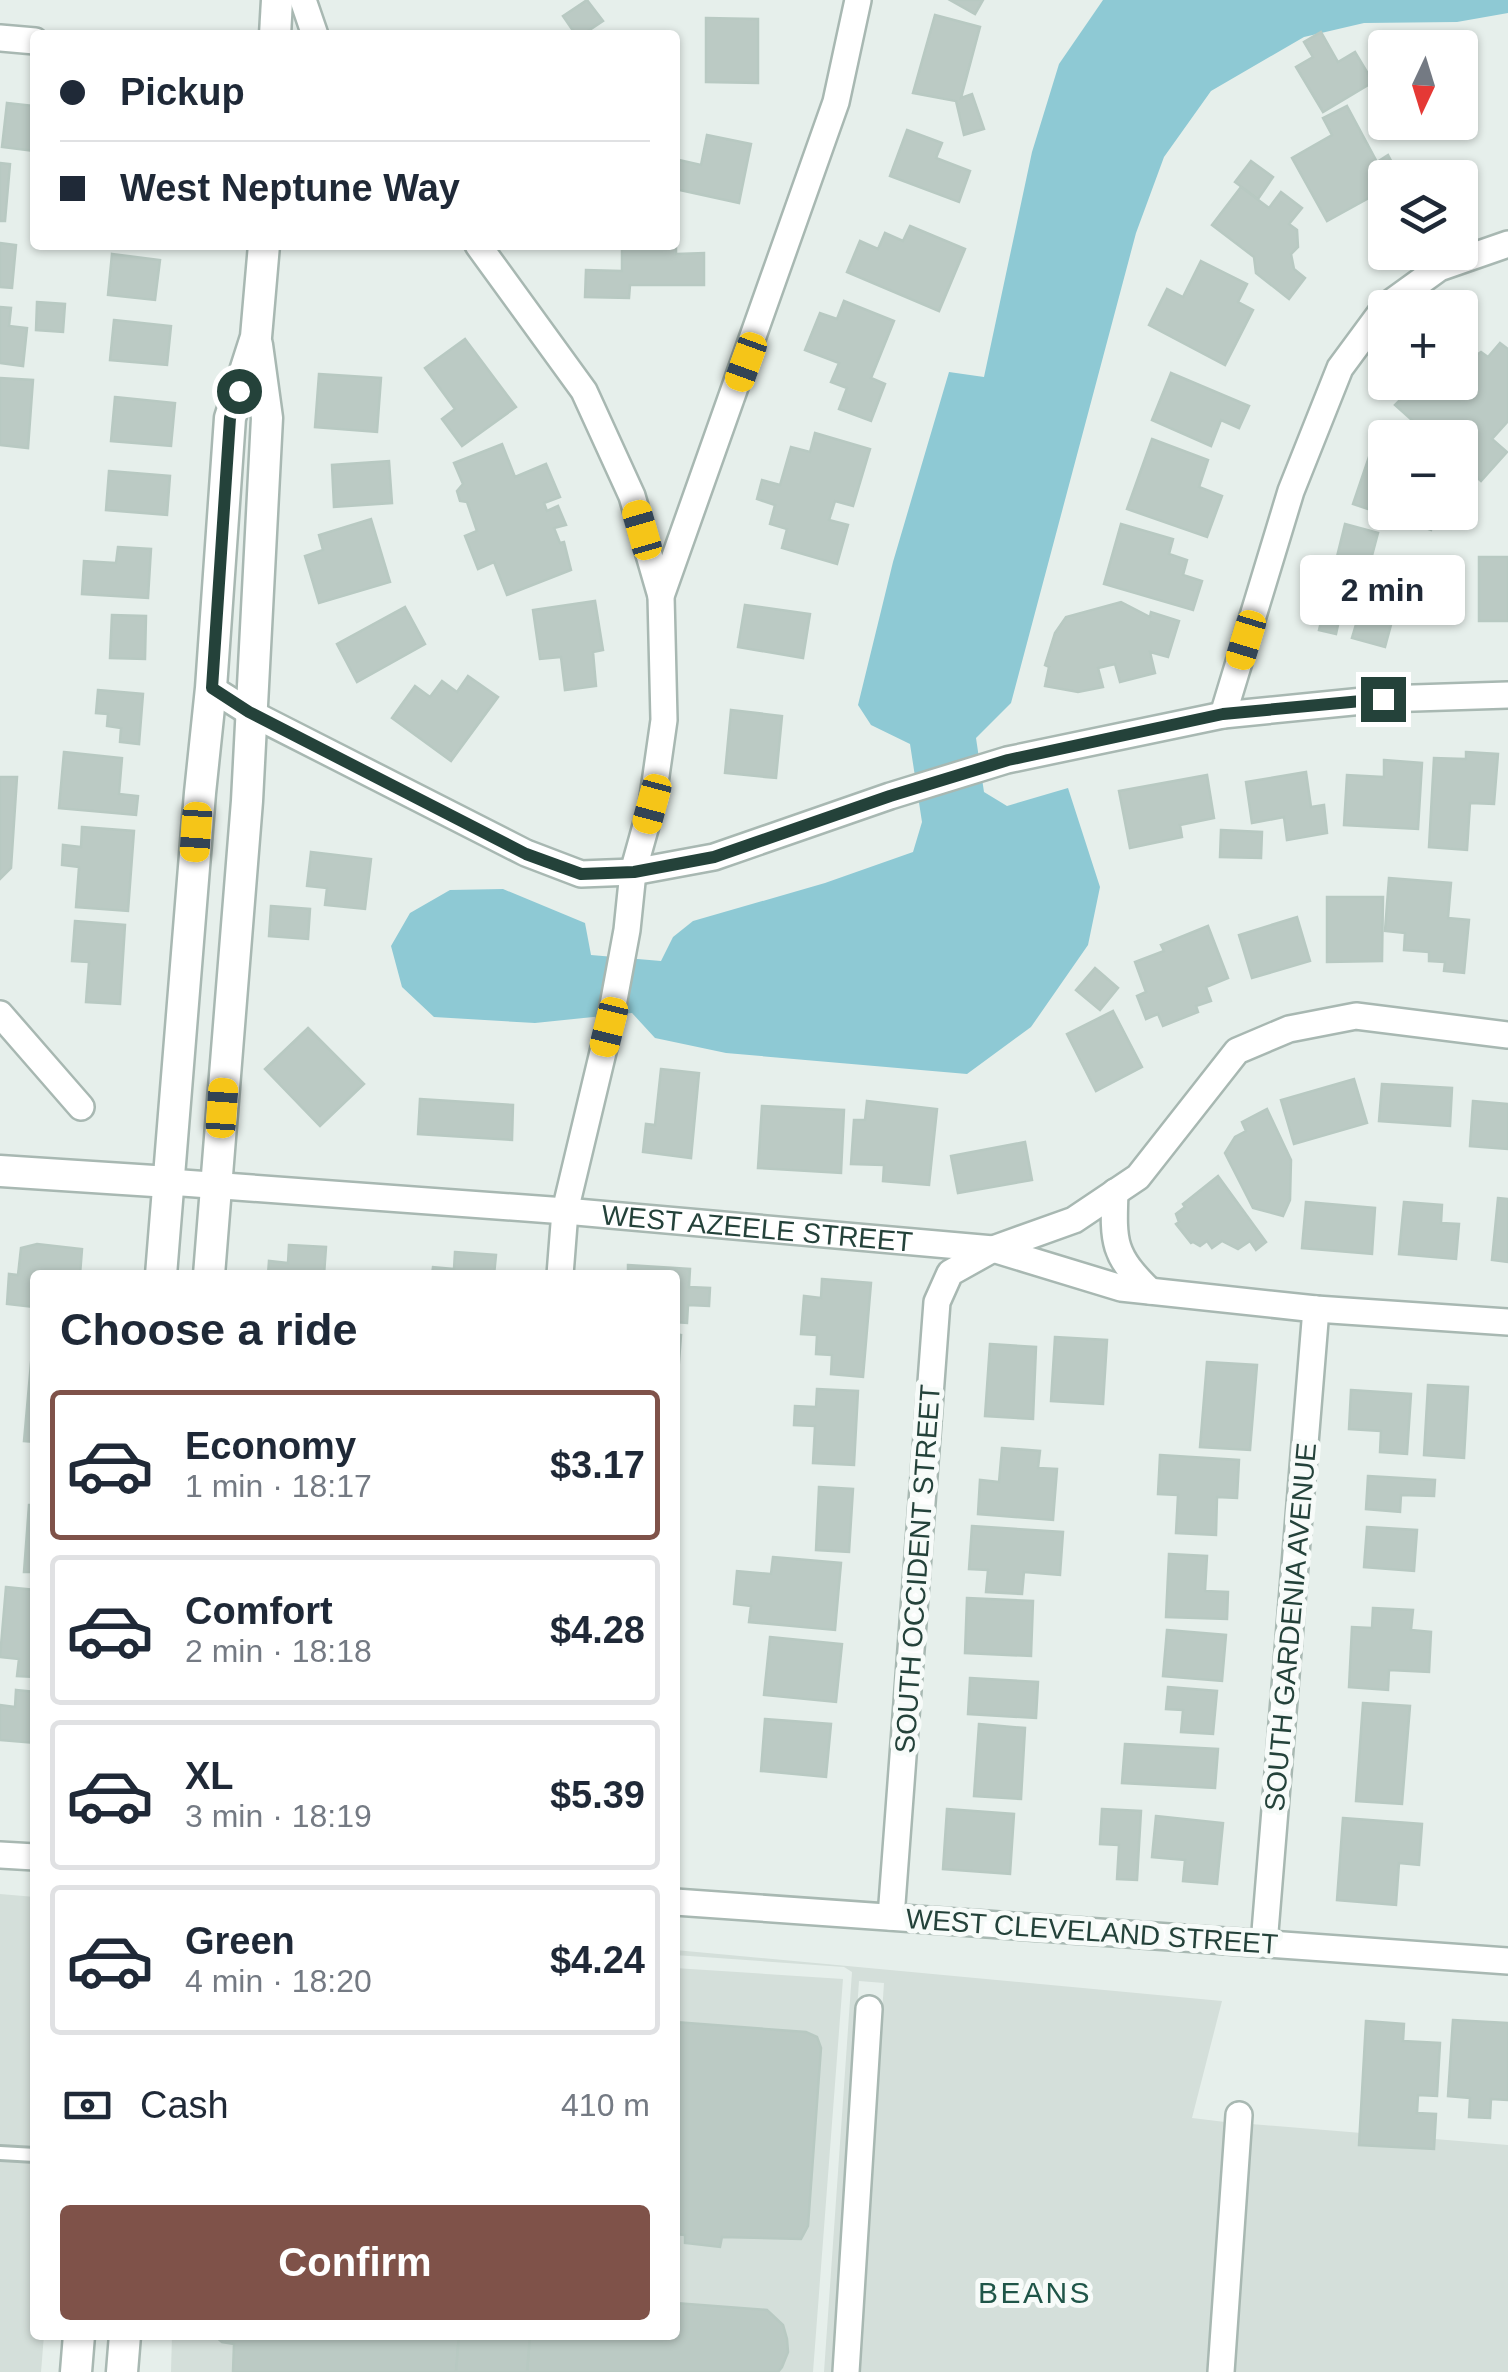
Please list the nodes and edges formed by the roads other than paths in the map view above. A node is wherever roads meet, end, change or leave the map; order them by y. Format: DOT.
graph roads {
  1 [pos="278,0"];
  2 [pos="303,0"];
  3 [pos="858,0"];
  4 [pos="275,30"];
  5 [pos="313,30"];
  6 [pos="0,38"];
  7 [pos="30,41"];
  8 [pos="1508,244"];
  9 [pos="264,250"];
  10 [pos="482,250"];
  11 [pos="256,337"];
  12 [pos="661,596"];
  13 [pos="212,688"];
  14 [pos="1508,694"];
  15 [pos="249,712"];
  16 [pos="1223,714"];
  17 [pos="634,872"];
  18 [pos="0,1014"];
  19 [pos="1508,1034"];
  20 [pos="80,1106"];
  21 [pos="0,1171"];
  22 [pos="168,1182"];
  23 [pos="216,1186"];
  24 [pos="1114,1192"];
  25 [pos="565,1211"];
  26 [pos="993,1249"];
  27 [pos="161,1270"];
  28 [pos="209,1270"];
  29 [pos="560,1270"];
  30 [pos="1150,1291"];
  31 [pos="1316,1309"];
  32 [pos="1508,1322"];
  33 [pos="0,1854"];
  34 [pos="30,1857"];
  35 [pos="680,1902"];
  36 [pos="891,1916"];
  37 [pos="1264,1944"];
  38 [pos="1508,1962"];
  39 [pos="869,2009"];
  40 [pos="1238,2115"];
  41 [pos="0,2153"];
  42 [pos="30,2155"];
  43 [pos="79,2340"];
  44 [pos="125,2340"];
  45 [pos="76,2372"];
  46 [pos="122,2372"];
  47 [pos="846,2372"];
  48 [pos="1221,2372"];
  1 -- 4 [label="street"];
  2 -- 5 [label="street"];
  3 -- 12 [label="street"];
  6 -- 7 [label="street"];
  8 -- 16 [label="street"];
  9 -- 11 [label="street"];
  10 -- 12 [label="street"];
  11 -- 13 [label="street"];
  11 -- 15 [label="street"];
  12 -- 17 [label="street"];
  13 -- 15 [label="street"];
  13 -- 22 [label="street"];
  14 -- 16 [label="street"];
  15 -- 17 [label="street"];
  15 -- 23 [label="street"];
  16 -- 17 [label="street"];
  17 -- 25 [label="street"];
  18 -- 20 [label="street"];
  19 -- 24 [label="street"];
  21 -- 22 [label="street, WEST AZEELE STREET"];
  22 -- 23 [label="street, WEST AZEELE STREET"];
  22 -- 27 [label="street"];
  23 -- 25 [label="street, WEST AZEELE STREET"];
  23 -- 28 [label="street"];
  24 -- 26 [label="street"];
  24 -- 30 [label="street"];
  25 -- 26 [label="street, WEST AZEELE STREET"];
  25 -- 29 [label="street"];
  26 -- 30 [label="street, WEST AZEELE STREET"];
  26 -- 36 [label="street, SOUTH OCCIDENT STREET"];
  30 -- 31 [label="street, WEST AZEELE STREET"];
  31 -- 32 [label="street, WEST AZEELE STREET"];
  31 -- 37 [label="street, SOUTH GARDENIA AVENUE"];
  33 -- 34 [label="street"];
  35 -- 36 [label="street, WEST CLEVELAND STREET"];
  36 -- 37 [label="street, WEST CLEVELAND STREET"];
  37 -- 38 [label="street, WEST CLEVELAND STREET"];
  39 -- 47 [label="street"];
  40 -- 48 [label="street"];
  41 -- 42 [label="lane"];
  43 -- 45 [label="street"];
  44 -- 46 [label="street"];
}
